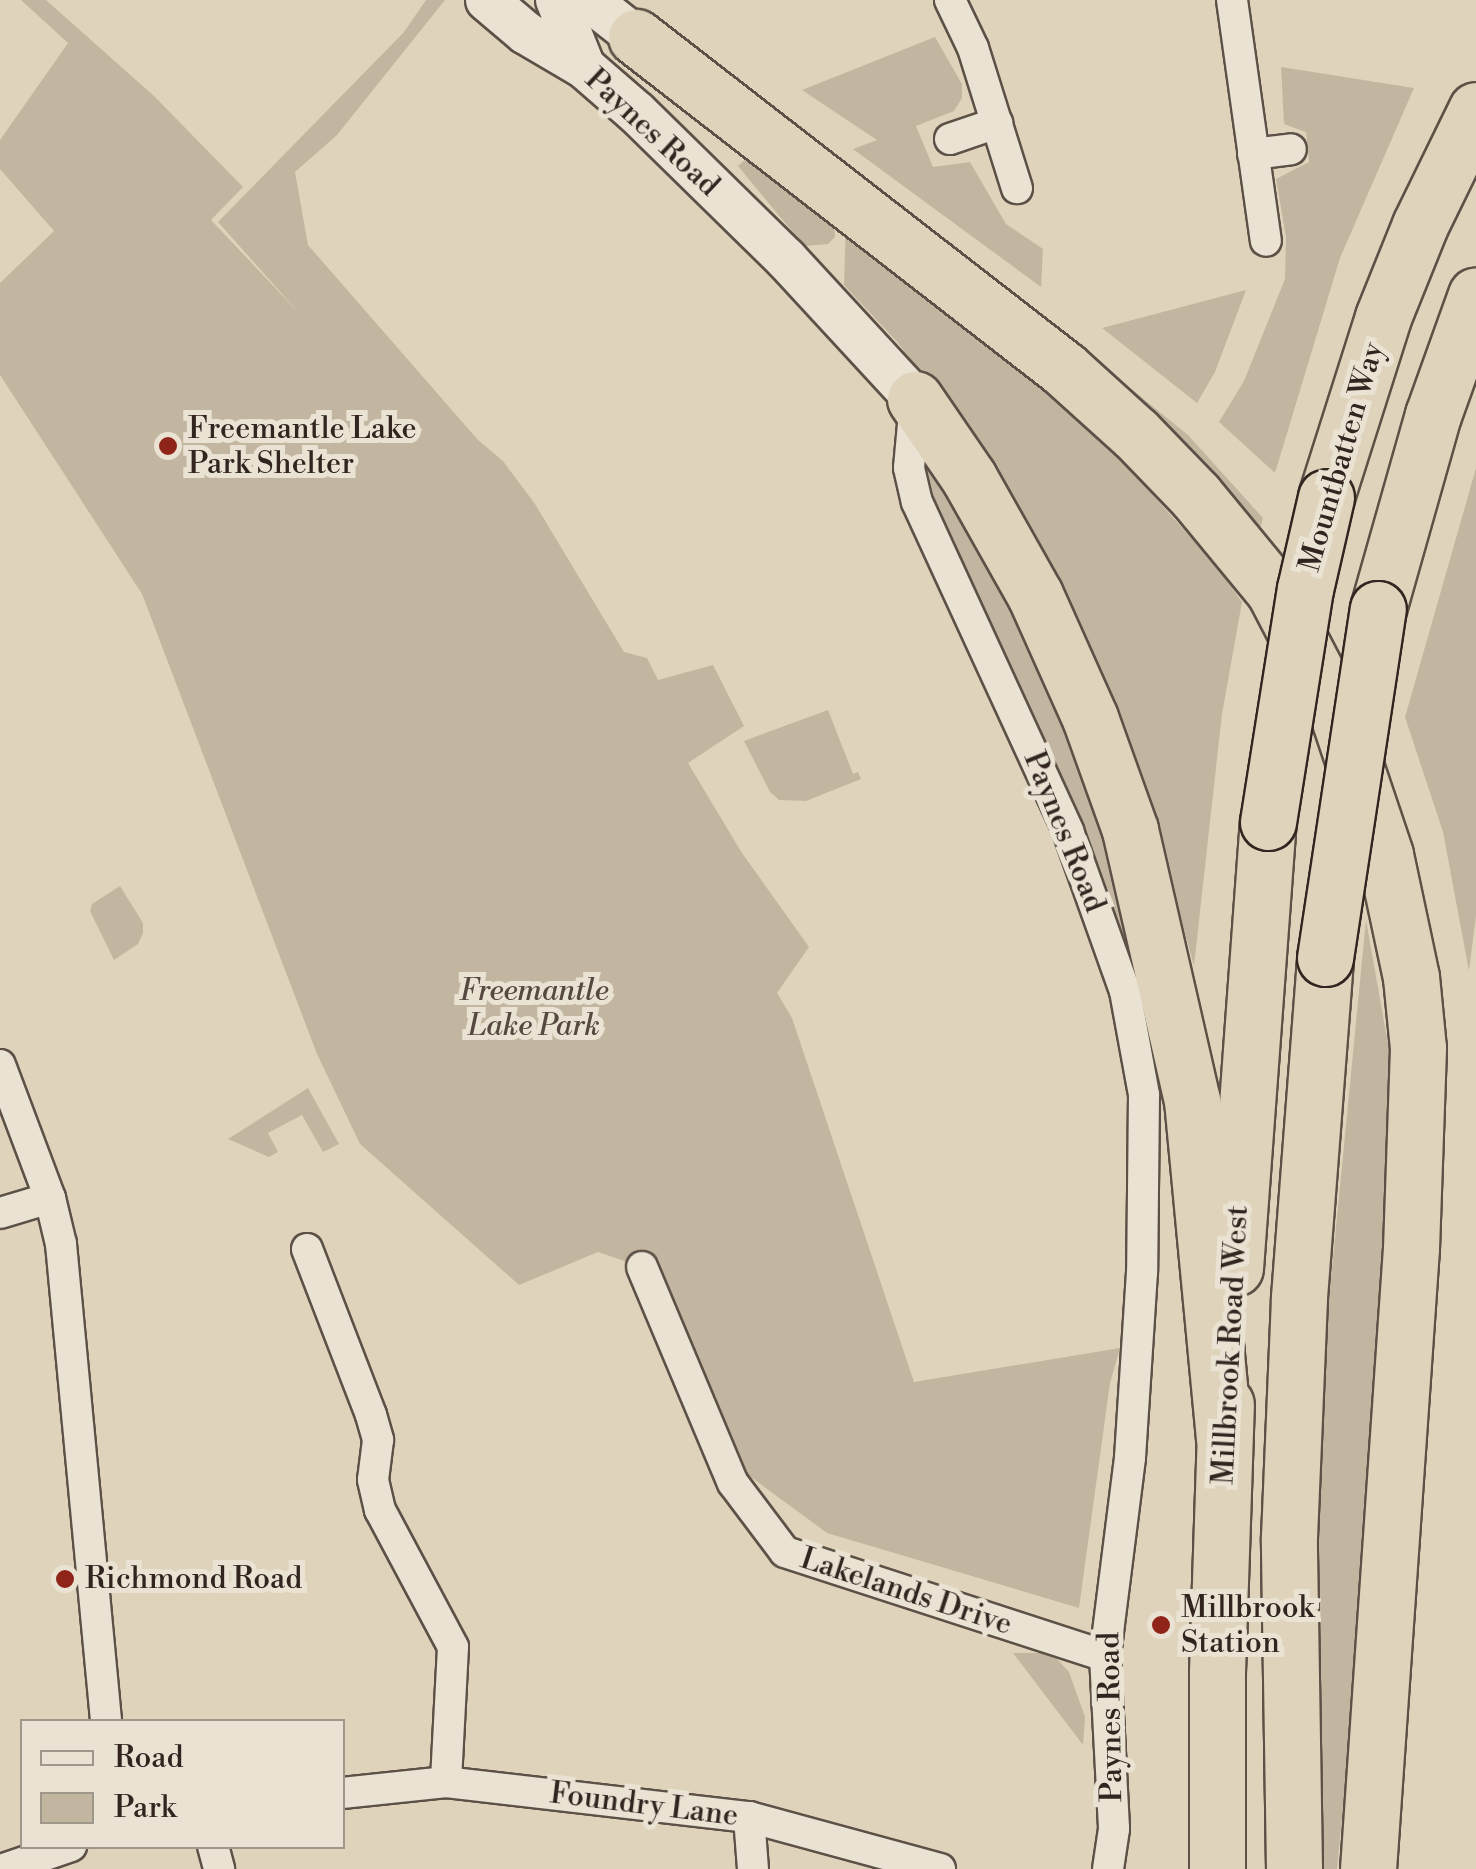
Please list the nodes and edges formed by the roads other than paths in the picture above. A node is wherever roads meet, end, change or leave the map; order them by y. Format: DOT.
graph roads {
  1 [pos="487,0"];
  2 [pos="557,0"];
  3 [pos="590,0"];
  4 [pos="950,0"];
  5 [pos="1232,0"];
  6 [pos="632,18"];
  7 [pos="584,67"];
  8 [pos="1476,110"];
  9 [pos="997,124"];
  10 [pos="950,139"];
  11 [pos="1291,149"];
  12 [pos="1253,154"];
  13 [pos="1017,188"];
  14 [pos="1266,241"];
  15 [pos="1476,296"];
  16 [pos="916,399"];
  17 [pos="1268,822"];
  18 [pos="0,1066"];
  19 [pos="50,1198"];
  20 [pos="0,1213"];
  21 [pos="306,1249"];
  22 [pos="642,1267"];
  23 [pos="1224,1438"];
  24 [pos="1105,1656"];
  25 [pos="106,1719"];
  26 [pos="446,1782"];
  27 [pos="345,1793"];
  28 [pos="749,1816"];
  29 [pos="63,1849"];
  30 [pos="4,1869"];
  31 [pos="754,1869"];
  32 [pos="940,1869"];
  33 [pos="1108,1869"];
  34 [pos="1217,1869"];
  35 [pos="1294,1869"];
  36 [pos="1368,1869"];
  1 -- 7 [label="street, Paynes Road"];
  2 -- 7 [label="street"];
  3 -- 6 [label="street, Paynes Road"];
  4 -- 9 [label="street"];
  5 -- 12 [label="street"];
  6 -- 36 [label="highway"];
  7 -- 16 [label="street, Paynes Road"];
  8 -- 17 [label="highway, Mountbatten Way, bridge"];
  9 -- 10 [label="street"];
  9 -- 13 [label="street"];
  11 -- 12 [label="street"];
  12 -- 14 [label="street"];
  15 -- 35 [label="highway, bridge"];
  16 -- 23 [label="highway"];
  16 -- 24 [label="street, Paynes Road"];
  17 -- 23 [label="highway, Millbrook Road West"];
  18 -- 19 [label="street"];
  19 -- 20 [label="street"];
  19 -- 25 [label="street"];
  21 -- 26 [label="street"];
  22 -- 24 [label="street, Lakelands Drive"];
  23 -- 34 [label="highway, Millbrook Road West"];
  24 -- 33 [label="street, Paynes Road"];
  26 -- 27 [label="street, Foundry Lane"];
  26 -- 28 [label="street, Foundry Lane"];
  28 -- 31 [label="street"];
  28 -- 32 [label="street, Foundry Lane"];
  29 -- 30 [label="street"];
}
